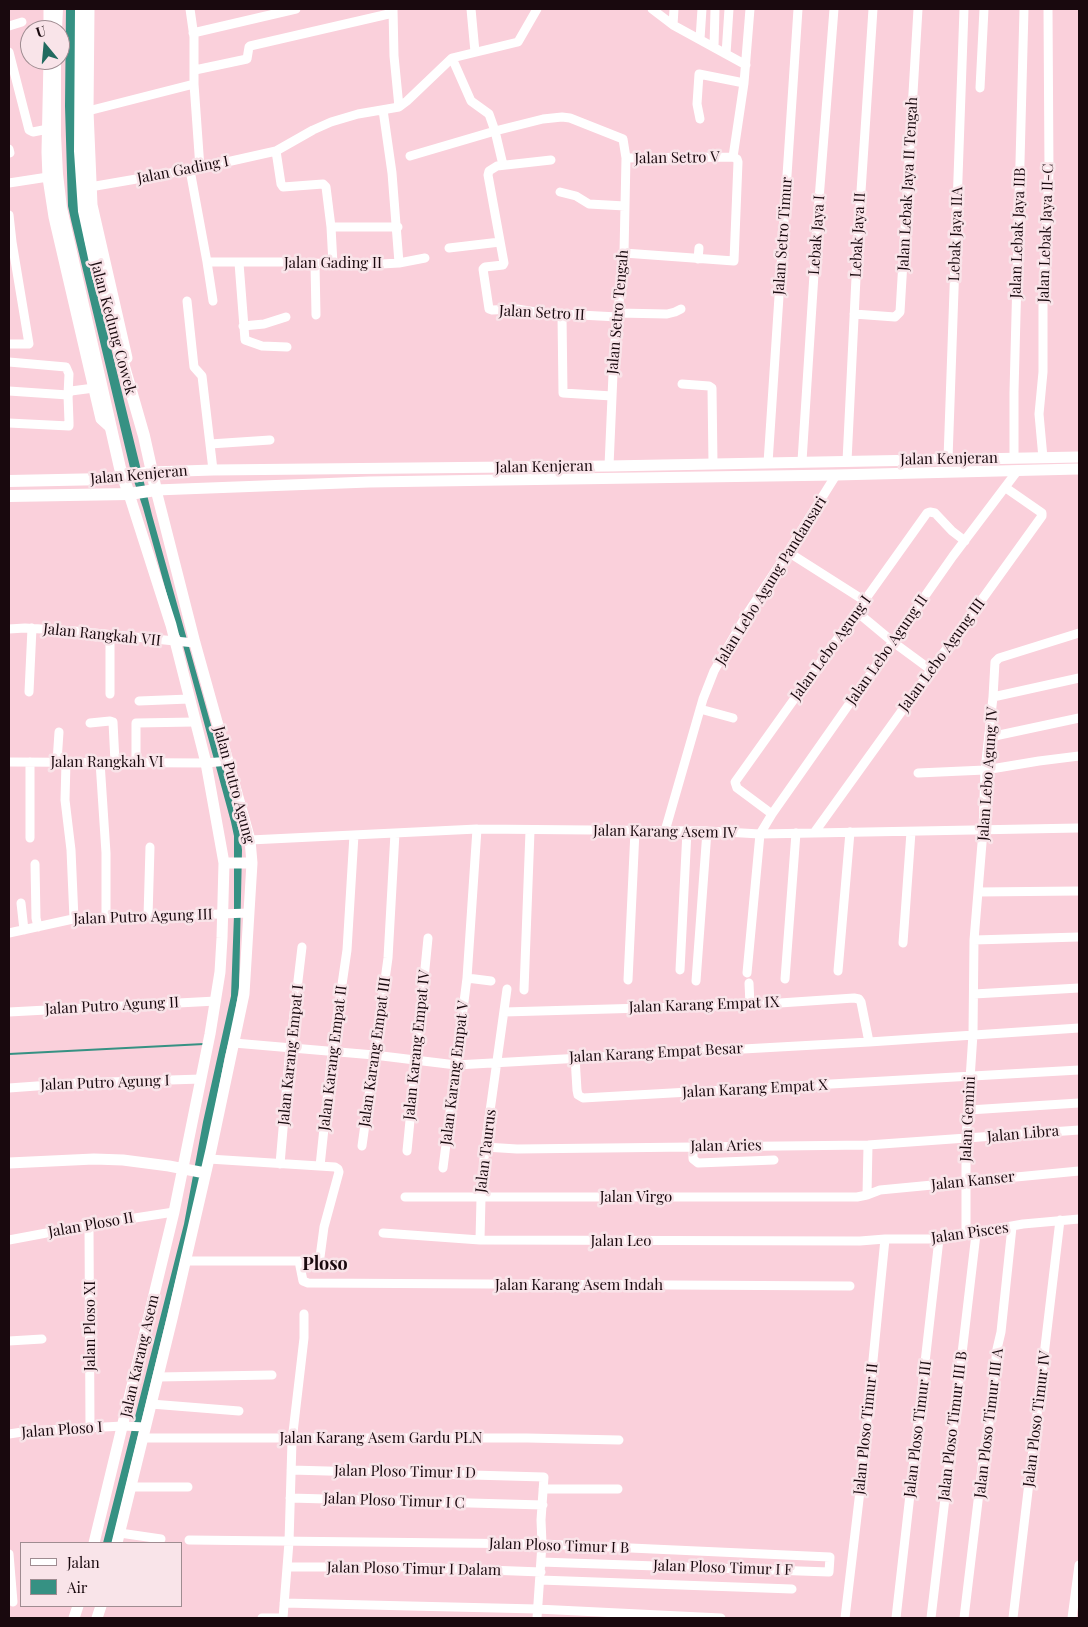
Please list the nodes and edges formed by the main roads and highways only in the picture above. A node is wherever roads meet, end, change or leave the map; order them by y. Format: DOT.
graph roads {
  1 [pos="81,9"];
  2 [pos="88,9"];
  3 [pos="48,70"];
  4 [pos="54,70"];
  5 [pos="51,128"];
  6 [pos="84,129"];
  7 [pos="52,180"];
  8 [pos="133,401"];
  9 [pos="111,428"];
  10 [pos="1079,457"];
  11 [pos="556,466"];
  12 [pos="532,467"];
  13 [pos="1079,469"];
  14 [pos="150,473"];
  15 [pos="126,477"];
  16 [pos="534,480"];
  17 [pos="557,480"];
  18 [pos="9,481"];
  19 [pos="153,491"];
  20 [pos="131,494"];
  21 [pos="9,496"];
  22 [pos="227,863"];
  23 [pos="248,863"];
  24 [pos="9,1163"];
  25 [pos="184,1169"];
  26 [pos="204,1173"];
  27 [pos="118,1538"];
  28 [pos="94,1542"];
  1 -- 6 [label="highway, Jalan Kedung Cowek"];
  2 -- 6 [label="main road, Jalan Kedung Cowek"];
  3 -- 5 [label="main road, Jalan Kedung Cowek"];
  4 -- 5 [label="highway, Jalan Kedung Cowek"];
  5 -- 7 [label="highway, Jalan Kedung Cowek"];
  6 -- 8 [label="main road, Jalan Kedung Cowek"];
  6 -- 8 [label="highway, Jalan Kedung Cowek"];
  7 -- 9 [label="highway, Jalan Kedung Cowek"];
  7 -- 9 [label="main road, Jalan Kedung Cowek"];
  8 -- 14 [label="highway"];
  9 -- 15 [label="highway"];
  10 -- 11 [label="main road, Jalan Kenjeran"];
  11 -- 12 [label="main road, Jalan Kenjeran"];
  11 -- 17 [label="main road"];
  12 -- 14 [label="main road, Jalan Kenjeran"];
  12 -- 16 [label="main road"];
  13 -- 17 [label="main road, Jalan Kenjeran"];
  14 -- 15 [label="highway, Jalan Kenjeran"];
  14 -- 19 [label="highway"];
  15 -- 18 [label="highway, Jalan Kenjeran"];
  15 -- 20 [label="highway"];
  16 -- 17 [label="main road, Jalan Kenjeran"];
  16 -- 19 [label="main road, Jalan Kenjeran"];
  19 -- 20 [label="highway, Jalan Kenjeran"];
  19 -- 23 [label="main road, Jalan Putro Agung"];
  20 -- 21 [label="highway, Jalan Kenjeran"];
  20 -- 22 [label="main road, Jalan Putro Agung"];
  22 -- 23 [label="main road"];
  22 -- 25 [label="main road, Jalan Putro Agung"];
  23 -- 26 [label="main road, Jalan Putro Agung"];
  24 -- 25 [label="main road"];
  25 -- 26 [label="main road"];
  25 -- 28 [label="main road, Jalan Karang Asem"];
  26 -- 27 [label="main road, Jalan Karang Asem"];
}
